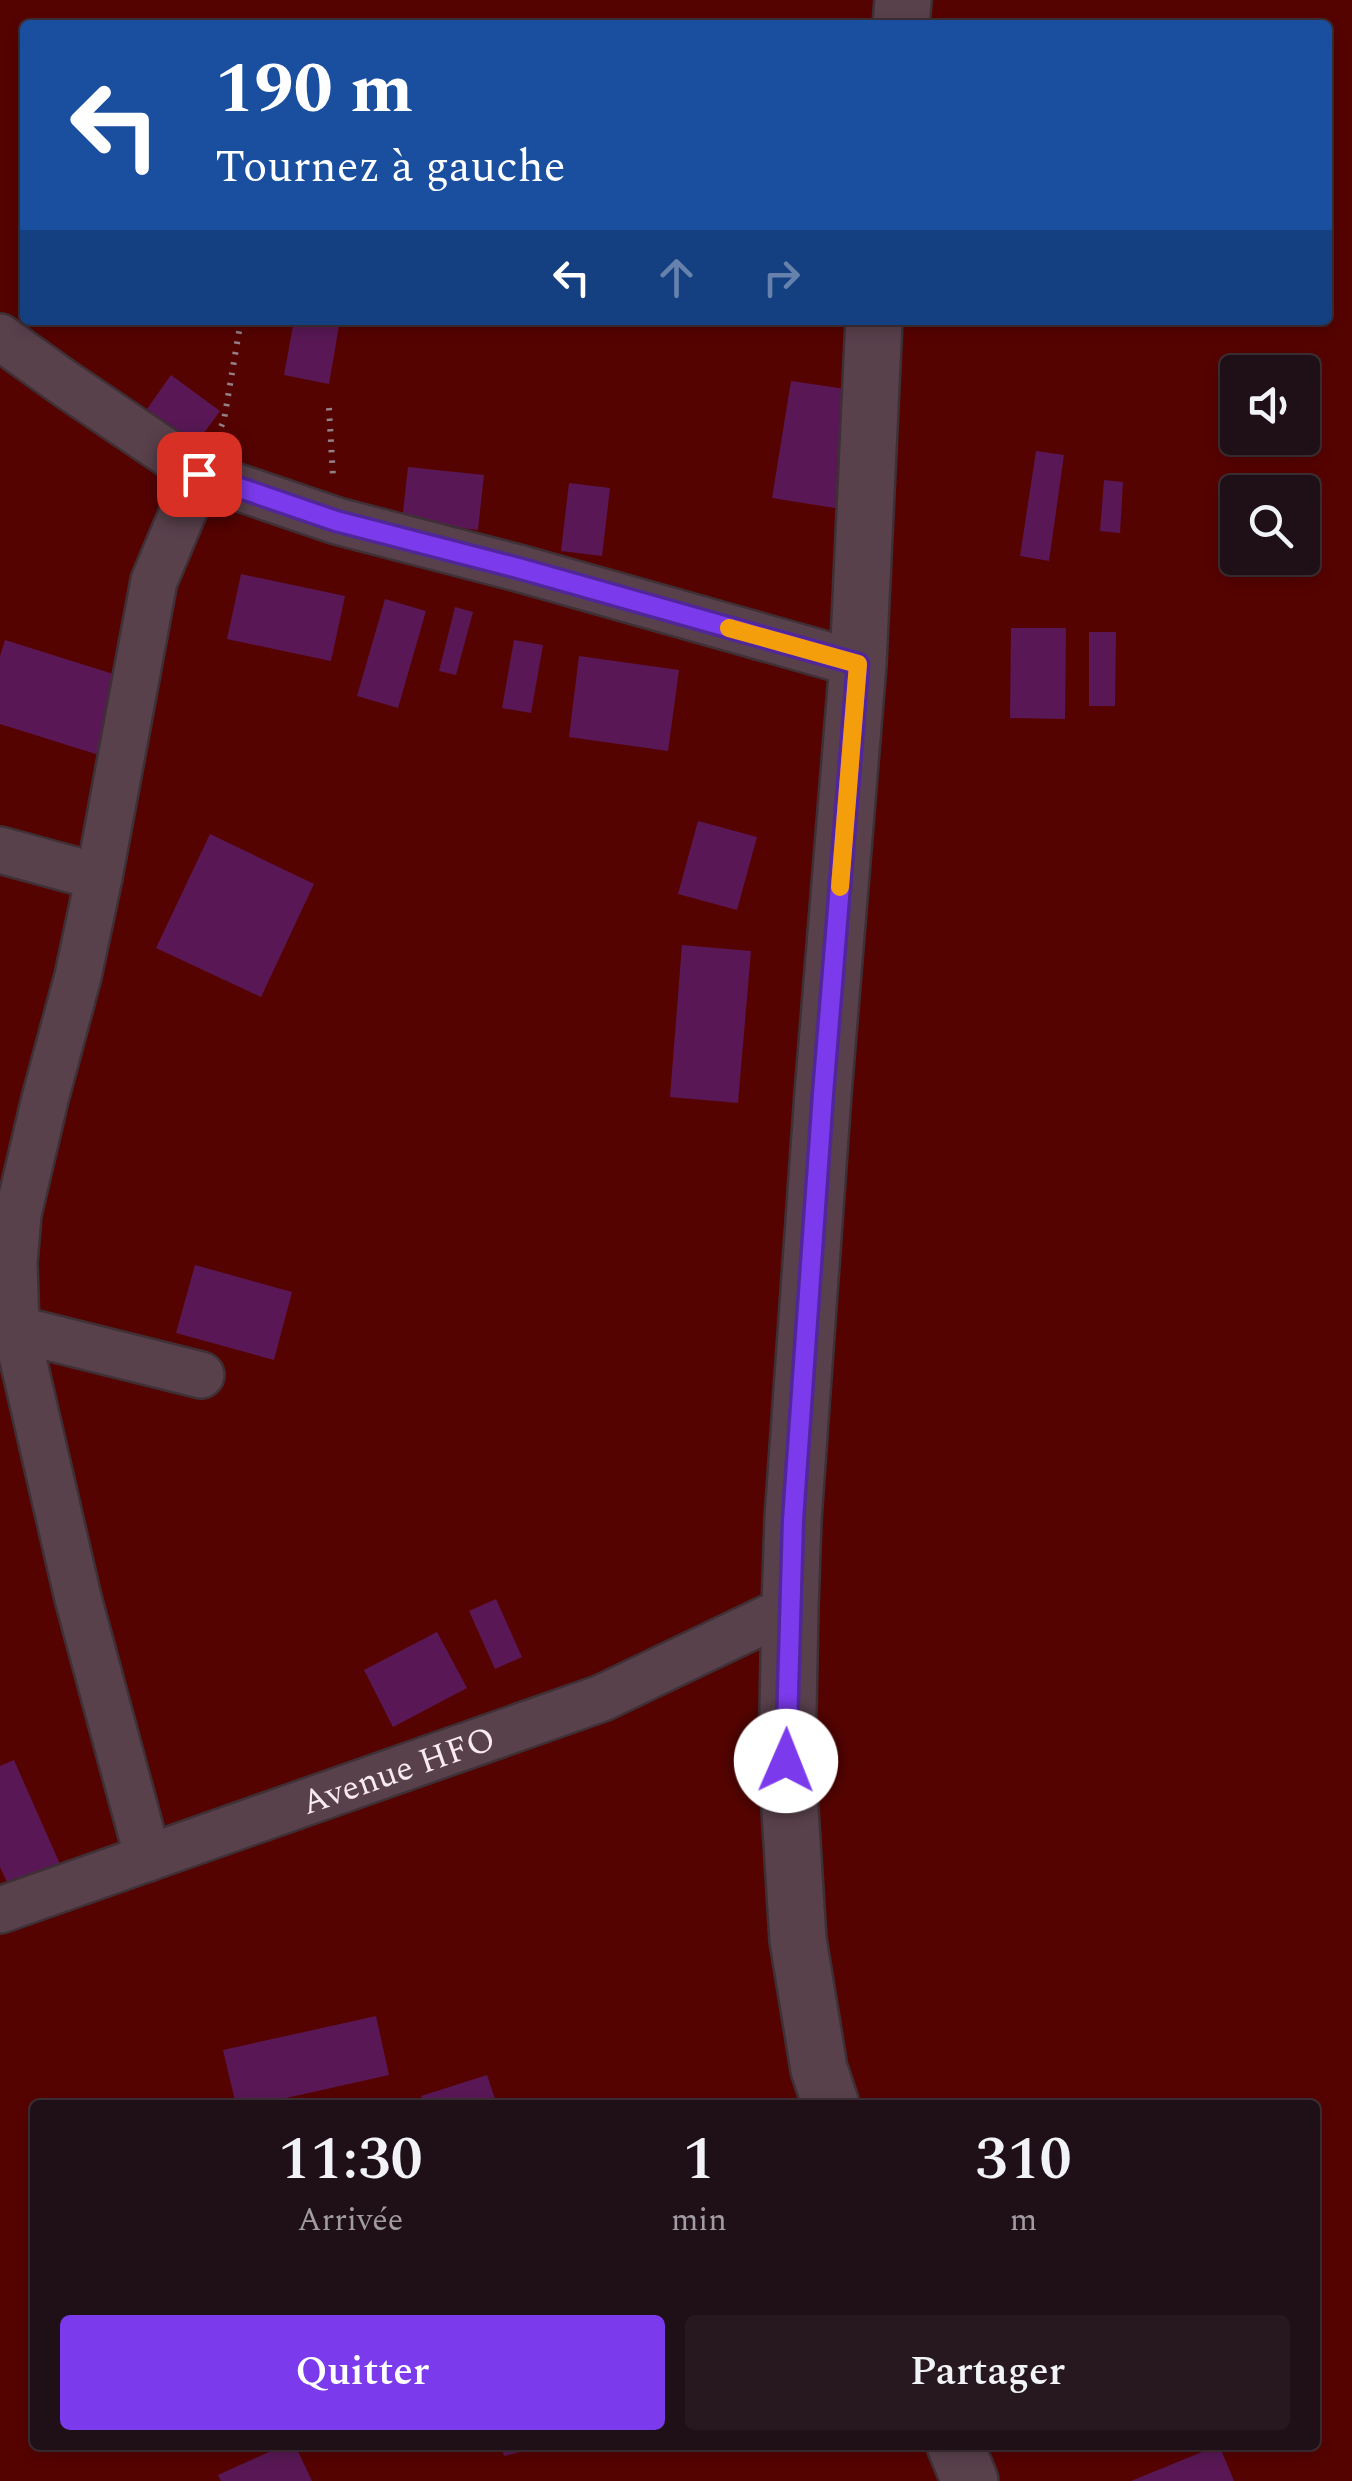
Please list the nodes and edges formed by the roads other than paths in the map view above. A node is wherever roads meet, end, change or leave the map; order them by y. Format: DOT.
graph roads {
  1 [pos="874,325"];
  2 [pos="0,337"];
  3 [pos="199,474"];
  4 [pos="858,664"];
  5 [pos="0,850"];
  6 [pos="99,877"];
  7 [pos="8,1327"];
  8 [pos="201,1375"];
  9 [pos="790,1608"];
  10 [pos="148,1858"];
  11 [pos="0,1910"];
  12 [pos="829,2100"];
  13 [pos="958,2450"];
  14 [pos="970,2481"];
  1 -- 4 [label="street"];
  2 -- 3 [label="street"];
  3 -- 4 [label="street"];
  3 -- 6 [label="street"];
  4 -- 9 [label="street"];
  5 -- 6 [label="street"];
  6 -- 7 [label="street"];
  7 -- 8 [label="street"];
  7 -- 10 [label="street"];
  9 -- 10 [label="street, Avenue HFO"];
  9 -- 12 [label="street"];
  10 -- 11 [label="street, Avenue HFO"];
  13 -- 14 [label="street"];
}
